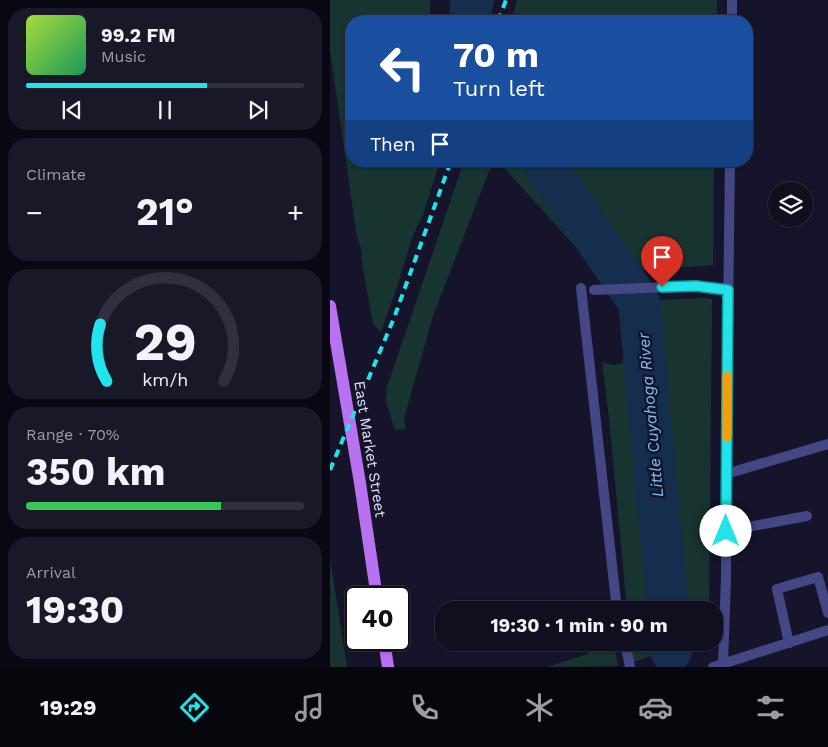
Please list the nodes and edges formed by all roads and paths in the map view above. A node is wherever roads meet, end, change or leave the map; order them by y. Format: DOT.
graph roads {
  1 [pos="732,0"];
  2 [pos="732,15"];
  3 [pos="730,167"];
  4 [pos="580,288"];
  5 [pos="594,290"];
  6 [pos="728,290"];
  7 [pos="330,306"];
  8 [pos="828,444"];
  9 [pos="726,474"];
  10 [pos="807,516"];
  11 [pos="726,531"];
  12 [pos="375,586"];
  13 [pos="617,601"];
  14 [pos="828,613"];
  15 [pos="828,630"];
  16 [pos="789,643"];
  17 [pos="386,651"];
  18 [pos="627,651"];
  19 [pos="718,665"];
  20 [pos="388,667"];
  21 [pos="630,667"];
  1 -- 2 [label="street"];
  3 -- 6 [label="street"];
  4 -- 13 [label="street"];
  5 -- 6 [label="street"];
  6 -- 9 [label="street"];
  7 -- 12 [label="main road, East Market Street"];
  8 -- 9 [label="street"];
  9 -- 11 [label="street"];
  10 -- 11 [label="street"];
  11 -- 19 [label="street"];
  14 -- 16 [label="street"];
  15 -- 16 [label="street"];
  16 -- 19 [label="street"];
  17 -- 20 [label="main road"];
  18 -- 21 [label="street"];
}
